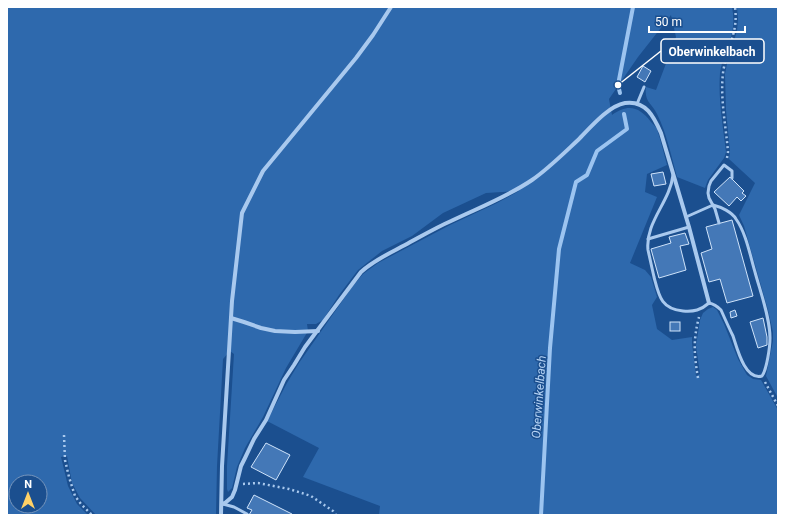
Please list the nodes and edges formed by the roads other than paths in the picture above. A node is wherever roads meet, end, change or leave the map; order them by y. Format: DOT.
graph roads {
  1 [pos="391,7"];
  2 [pos="644,87"];
  3 [pos="637,104"];
  4 [pos="673,173"];
  5 [pos="732,178"];
  6 [pos="713,205"];
  7 [pos="686,217"];
  8 [pos="719,222"];
  9 [pos="689,227"];
  10 [pos="648,239"];
  11 [pos="709,303"];
  12 [pos="231,318"];
  13 [pos="318,331"];
  14 [pos="222,504"];
  15 [pos="247,514"];
  16 [pos="221,515"];
  1 -- 12 [label="street"];
  2 -- 3 [label="lane"];
  3 -- 4 [label="street"];
  3 -- 13 [label="street"];
  4 -- 7 [label="street"];
  4 -- 10 [label="lane"];
  5 -- 6 [label="lane"];
  6 -- 7 [label="lane"];
  6 -- 8 [label="lane"];
  6 -- 11 [label="lane"];
  7 -- 9 [label="street"];
  9 -- 10 [label="lane"];
  9 -- 11 [label="street"];
  10 -- 11 [label="lane"];
  12 -- 13 [label="street"];
  12 -- 14 [label="street"];
  13 -- 14 [label="street"];
  14 -- 15 [label="lane"];
  14 -- 16 [label="street"];
}
